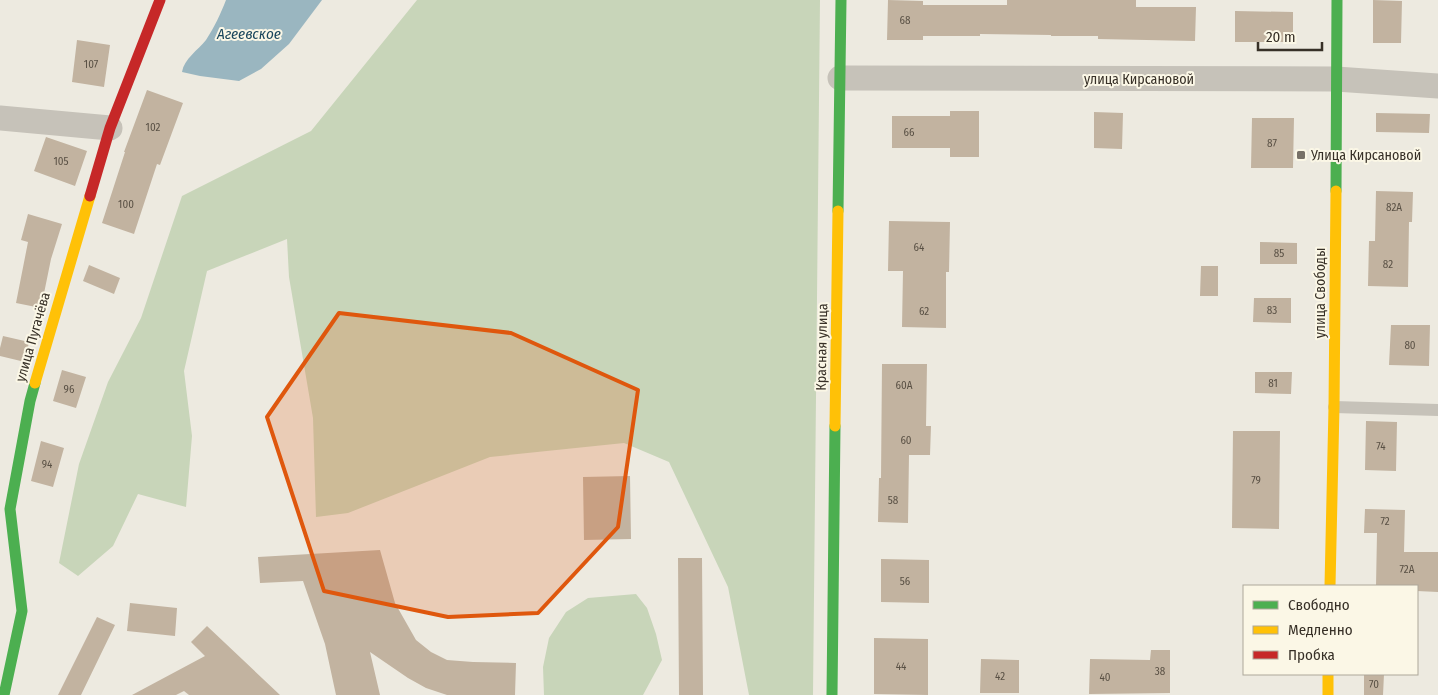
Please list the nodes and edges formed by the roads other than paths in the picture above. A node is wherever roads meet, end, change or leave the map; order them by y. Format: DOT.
graph roads {
  1 [pos="160,0"];
  2 [pos="841,0"];
  3 [pos="1337,0"];
  4 [pos="840,78"];
  5 [pos="1336,79"];
  6 [pos="1438,86"];
  7 [pos="0,118"];
  8 [pos="110,128"];
  9 [pos="1334,407"];
  10 [pos="1438,410"];
  11 [pos="1330,585"];
  12 [pos="1328,675"];
  13 [pos="4,695"];
  14 [pos="832,695"];
  15 [pos="1328,695"];
  1 -- 8 [label="street, улица Пугачёва"];
  2 -- 4 [label="street, Красная улица"];
  3 -- 5 [label="street, улица Свободы"];
  4 -- 5 [label="street, улица Кирсановой"];
  4 -- 14 [label="street, Красная улица"];
  5 -- 6 [label="street, улица Кирсановой"];
  5 -- 9 [label="street, улица Свободы"];
  7 -- 8 [label="street"];
  8 -- 13 [label="street, улица Пугачёва"];
  9 -- 10 [label="lane"];
  9 -- 11 [label="street, улица Свободы"];
  12 -- 15 [label="street"];
}
